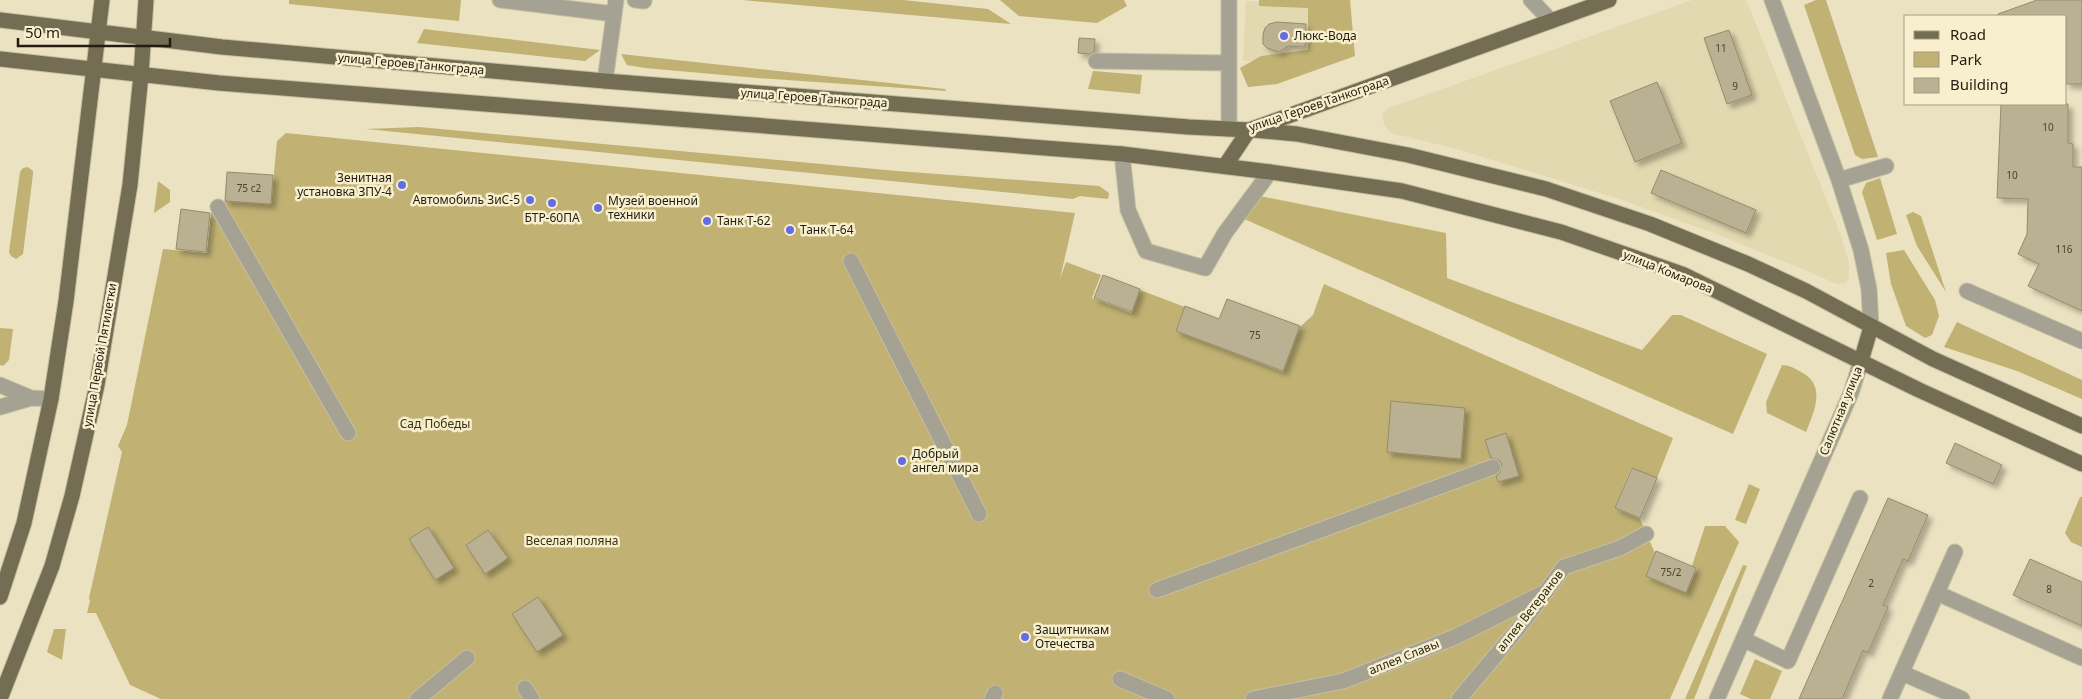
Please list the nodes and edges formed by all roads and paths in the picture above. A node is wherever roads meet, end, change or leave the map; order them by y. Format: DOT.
graph roads {
  1 [pos="102,0"];
  2 [pos="146,0"];
  3 [pos="500,0"];
  4 [pos="1230,0"];
  5 [pos="1531,0"];
  6 [pos="1609,0"];
  7 [pos="1772,0"];
  8 [pos="615,7"];
  9 [pos="0,20"];
  10 [pos="1551,21"];
  11 [pos="98,31"];
  12 [pos="144,37"];
  13 [pos="0,59"];
  14 [pos="1096,61"];
  15 [pos="1229,63"];
  16 [pos="94,70"];
  17 [pos="141,75"];
  18 [pos="605,81"];
  19 [pos="1228,129"];
  20 [pos="1249,130"];
  21 [pos="1122,154"];
  22 [pos="1225,166"];
  23 [pos="1886,166"];
  24 [pos="1270,172"];
  25 [pos="1839,180"];
  26 [pos="218,207"];
  27 [pos="851,261"];
  28 [pos="1967,292"];
  29 [pos="1871,327"];
  30 [pos="2082,341"];
  31 [pos="1861,361"];
  32 [pos="0,386"];
  33 [pos="31,398"];
  34 [pos="51,399"];
  35 [pos="0,407"];
  36 [pos="2082,426"];
  37 [pos="348,433"];
  38 [pos="2082,464"];
  39 [pos="1492,467"];
  40 [pos="1860,498"];
  41 [pos="979,514"];
  42 [pos="1646,534"];
  43 [pos="1955,552"];
  44 [pos="1157,590"];
  45 [pos="1547,591"];
  46 [pos="1937,593"];
  47 [pos="0,597"];
  48 [pos="1743,639"];
  49 [pos="467,658"];
  50 [pos="2082,658"];
  51 [pos="1902,673"];
  52 [pos="1120,679"];
  53 [pos="0,698"];
  54 [pos="418,699"];
  55 [pos="1167,699"];
  56 [pos="1253,699"];
  57 [pos="1459,699"];
  58 [pos="1717,699"];
  59 [pos="1890,699"];
  60 [pos="1962,699"];
  1 -- 11 [label="main road"];
  2 -- 12 [label="main road, улица Первой Пятилетки"];
  3 -- 8 [label="street"];
  4 -- 15 [label="street"];
  5 -- 10 [label="street"];
  6 -- 10 [label="main road, улица Героев Танкограда"];
  7 -- 25 [label="street, Салютная улица"];
  8 -- 18 [label="street"];
  9 -- 11 [label="main road, улица Героев Танкограда"];
  10 -- 20 [label="main road, улица Героев Танкограда"];
  11 -- 12 [label="main road, улица Героев Танкограда"];
  11 -- 16 [label="main road"];
  12 -- 17 [label="main road, улица Первой Пятилетки"];
  12 -- 18 [label="main road, улица Героев Танкограда"];
  13 -- 16 [label="main road"];
  14 -- 15 [label="street"];
  15 -- 19 [label="street"];
  16 -- 17 [label="main road"];
  16 -- 34 [label="main road"];
  17 -- 21 [label="main road"];
  17 -- 53 [label="main road, улица Первой Пятилетки"];
  18 -- 19 [label="main road, улица Героев Танкограда"];
  19 -- 20 [label="main road, улица Героев Танкограда"];
  20 -- 22 [label="main road"];
  20 -- 29 [label="main road"];
  21 -- 22 [label="main road"];
  21 -- 24 [label="street"];
  22 -- 24 [label="main road, улица Комарова"];
  23 -- 25 [label="street"];
  24 -- 31 [label="main road, улица Комарова"];
  25 -- 29 [label="street, Салютная улица"];
  26 -- 37 [label="street"];
  27 -- 41 [label="street"];
  28 -- 30 [label="street"];
  29 -- 31 [label="main road, Салютная улица"];
  29 -- 36 [label="main road"];
  31 -- 38 [label="main road, улица Комарова"];
  31 -- 48 [label="street, Салютная улица"];
  32 -- 33 [label="street"];
  33 -- 34 [label="street"];
  33 -- 35 [label="street"];
  34 -- 47 [label="main road"];
  39 -- 44 [label="street"];
  40 -- 48 [label="street"];
  42 -- 45 [label="street, аллея Ветеранов"];
  43 -- 46 [label="street"];
  45 -- 56 [label="street, аллея Славы"];
  45 -- 57 [label="street, аллея Ветеранов"];
  46 -- 50 [label="street"];
  46 -- 51 [label="street"];
  48 -- 58 [label="street, Салютная улица"];
  49 -- 54 [label="street"];
  51 -- 59 [label="street"];
  51 -- 60 [label="street"];
  52 -- 55 [label="street"];
}
